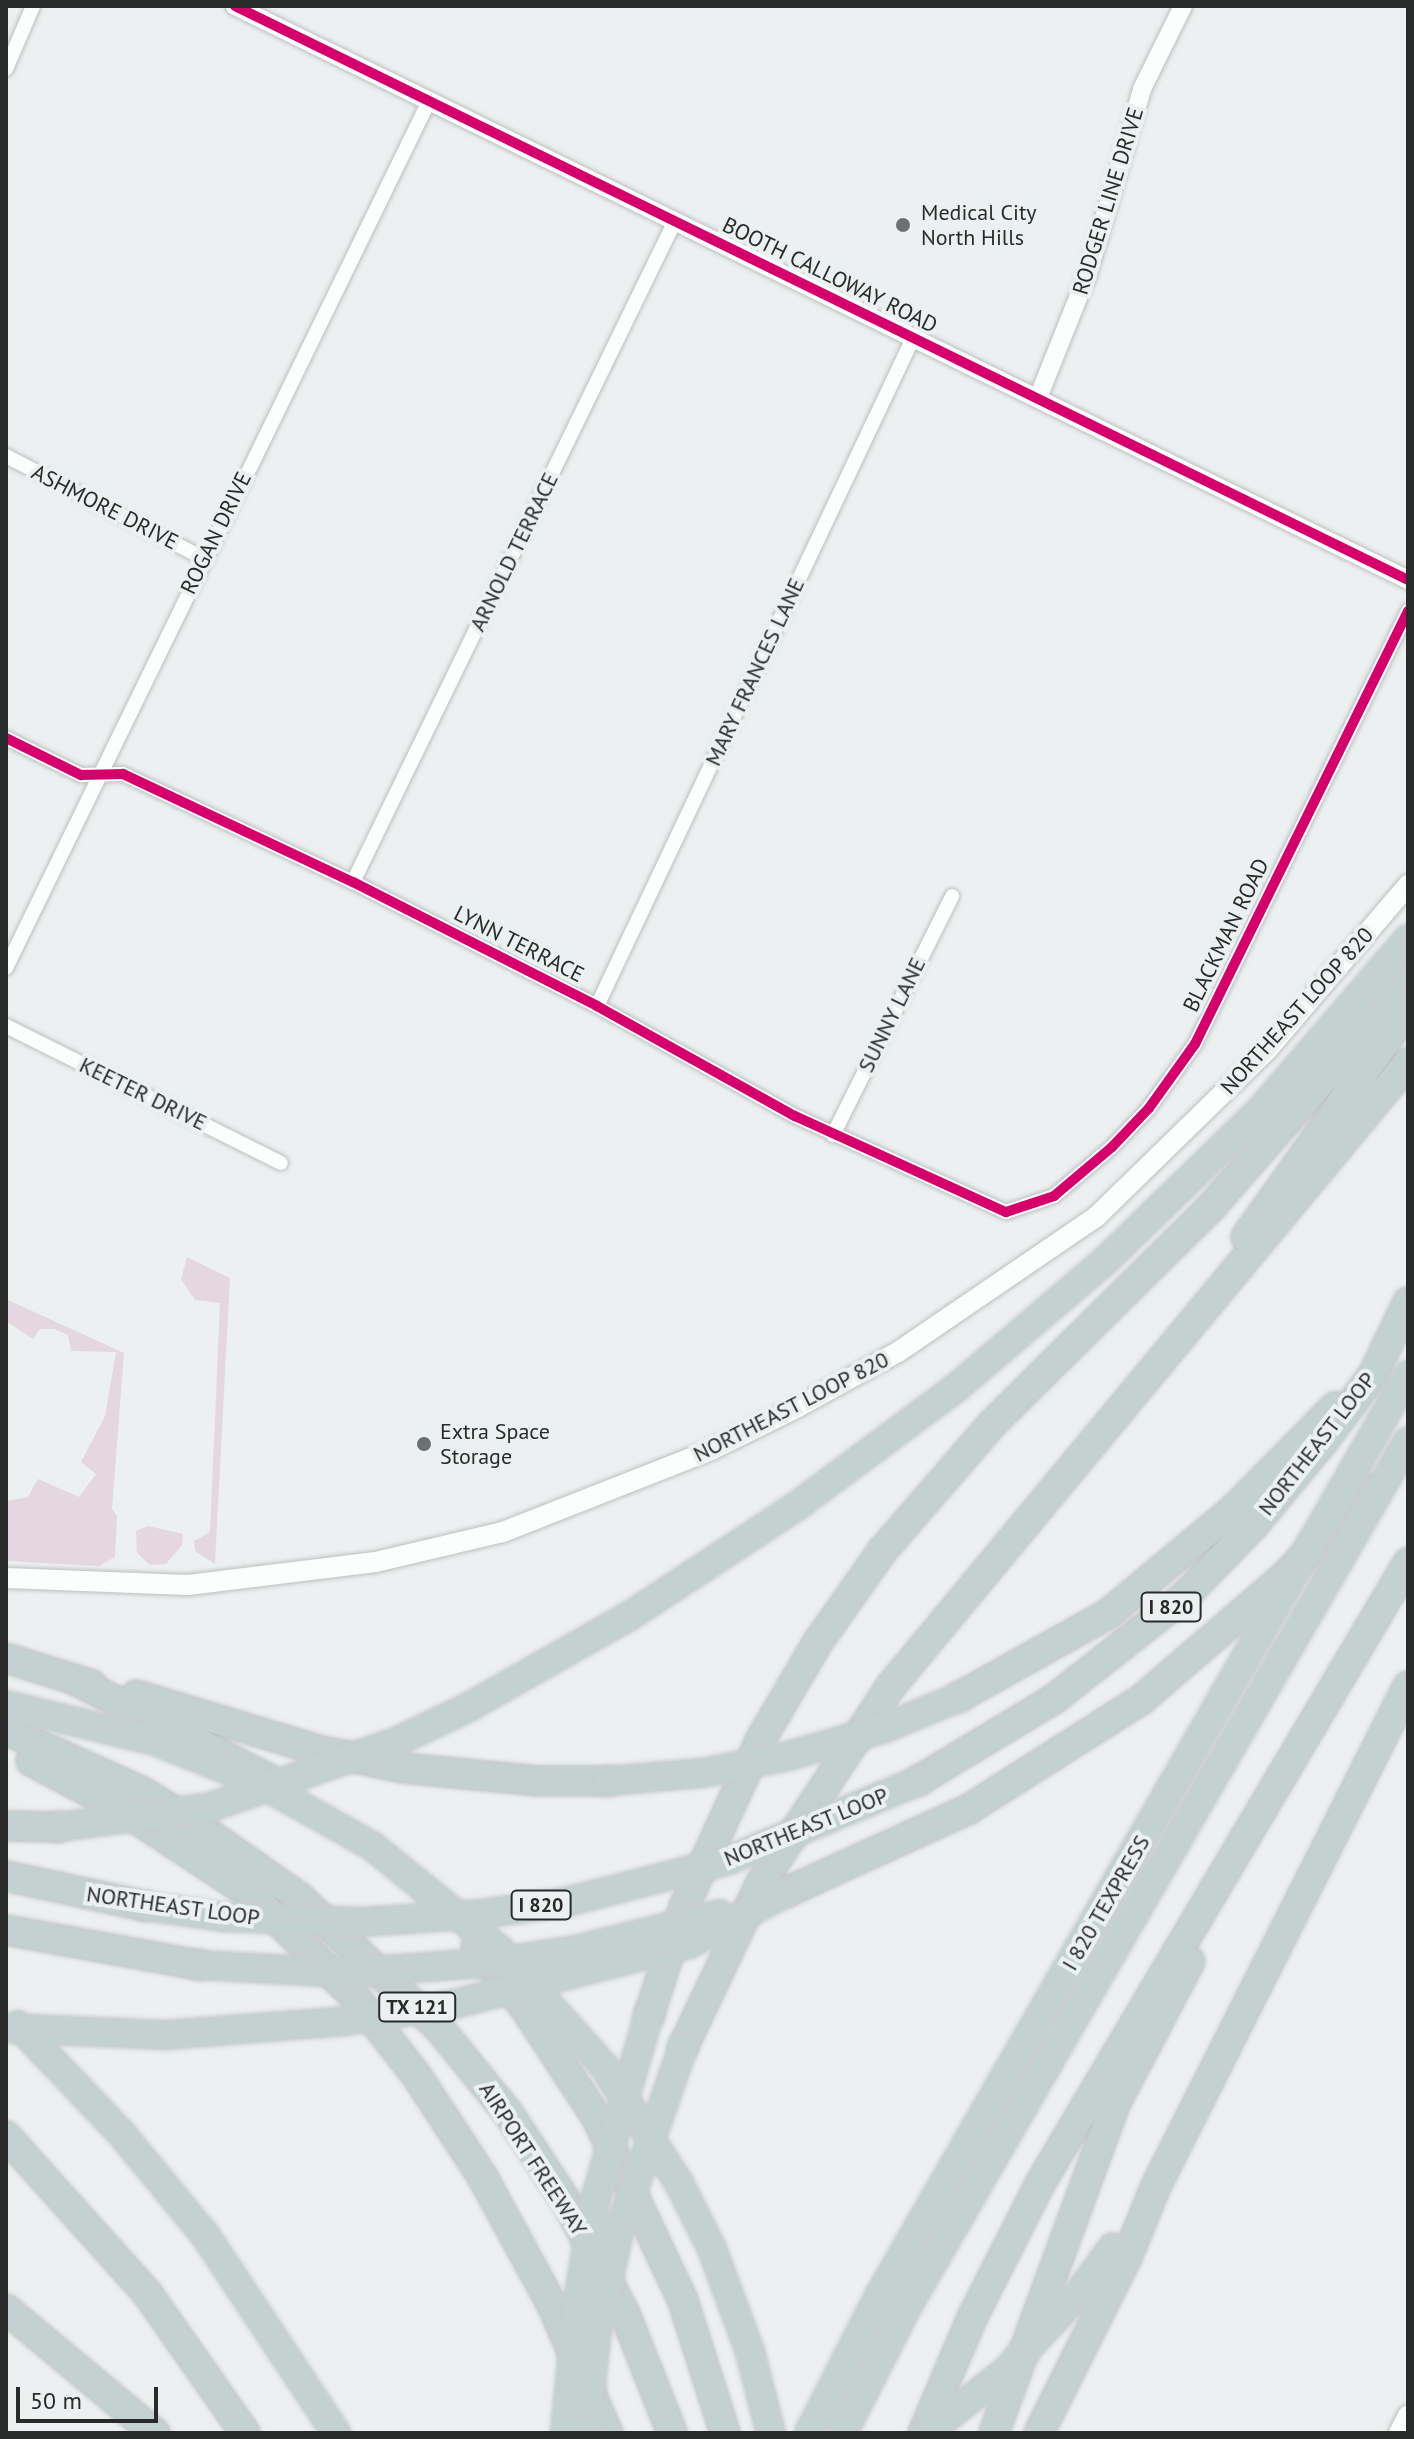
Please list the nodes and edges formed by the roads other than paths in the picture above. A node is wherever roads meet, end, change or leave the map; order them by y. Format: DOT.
graph roads {
  1 [pos="33,6"];
  2 [pos="235,6"];
  3 [pos="1183,6"];
  4 [pos="6,69"];
  5 [pos="429,101"];
  6 [pos="675,221"];
  7 [pos="913,338"];
  8 [pos="1038,398"];
  9 [pos="6,456"];
  10 [pos="203,558"];
  11 [pos="1408,580"];
  12 [pos="1408,611"];
  13 [pos="6,738"];
  14 [pos="99,774"];
  15 [pos="353,882"];
  16 [pos="1408,885"];
  17 [pos="952,896"];
  18 [pos="1408,939"];
  19 [pos="6,968"];
  20 [pos="1408,972"];
  21 [pos="597,1006"];
  22 [pos="1408,1010"];
  23 [pos="6,1026"];
  24 [pos="1408,1063"];
  25 [pos="833,1135"];
  26 [pos="281,1163"];
  27 [pos="1006,1212"];
  28 [pos="1408,1302"];
  29 [pos="1181,1336"];
  30 [pos="1373,1375"];
  31 [pos="1408,1375"];
  32 [pos="1408,1441"];
  33 [pos="1408,1447"];
  34 [pos="1408,1563"];
  35 [pos="6,1578"];
  36 [pos="6,1658"];
  37 [pos="77,1681"];
  38 [pos="1408,1686"];
  39 [pos="6,1705"];
  40 [pos="6,1730"];
  41 [pos="6,1747"];
  42 [pos="6,1826"];
  43 [pos="6,1876"];
  44 [pos="787,1892"];
  45 [pos="1203,1903"];
  46 [pos="6,1930"];
  47 [pos="6,2014"];
  48 [pos="6,2028"];
  49 [pos="6,2136"];
  50 [pos="1156,2186"];
  51 [pos="6,2309"];
  52 [pos="1408,2415"];
  53 [pos="155,2433"];
  54 [pos="245,2433"];
  55 [pos="336,2433"];
  56 [pos="565,2433"];
  57 [pos="586,2433"];
  58 [pos="608,2433"];
  59 [pos="672,2433"];
  60 [pos="725,2433"];
  61 [pos="771,2433"];
  62 [pos="809,2433"];
  63 [pos="843,2433"];
  64 [pos="925,2433"];
  65 [pos="994,2433"];
  66 [pos="1039,2433"];
  67 [pos="1399,2433"];
  1 -- 4 [label="street"];
  2 -- 5 [label="street, BOOTH CALLOWAY ROAD"];
  3 -- 8 [label="street, RODGER LINE DRIVE"];
  5 -- 6 [label="street, BOOTH CALLOWAY ROAD"];
  5 -- 10 [label="street, ROGAN DRIVE"];
  6 -- 7 [label="street, BOOTH CALLOWAY ROAD"];
  6 -- 15 [label="street, ARNOLD TERRACE"];
  7 -- 8 [label="street, BOOTH CALLOWAY ROAD"];
  7 -- 21 [label="street, MARY FRANCES LANE"];
  8 -- 11 [label="street, BOOTH CALLOWAY ROAD"];
  9 -- 10 [label="street, ASHMORE DRIVE"];
  10 -- 14 [label="street, ROGAN DRIVE"];
  12 -- 27 [label="street, BLACKMAN ROAD"];
  13 -- 14 [label="street, LYNN TERRACE"];
  14 -- 15 [label="street, LYNN TERRACE"];
  14 -- 19 [label="street, ROGAN DRIVE"];
  15 -- 21 [label="street, LYNN TERRACE"];
  16 -- 35 [label="main road, NORTHEAST LOOP 820"];
  17 -- 25 [label="street, SUNNY LANE"];
  18 -- 42 [label="highway, bridge"];
  20 -- 56 [label="highway, bridge"];
  21 -- 25 [label="street, LYNN TERRACE"];
  22 -- 29 [label="highway"];
  23 -- 26 [label="street, KEETER DRIVE"];
  24 -- 29 [label="highway"];
  25 -- 27 [label="street, LYNN TERRACE"];
  28 -- 30 [label="highway, NORTHEAST LOOP / I 820"];
  29 -- 57 [label="highway, bridge"];
  30 -- 37 [label="highway, bridge"];
  30 -- 43 [label="highway, NORTHEAST LOOP / I 820, bridge"];
  31 -- 62 [label="highway, I 820 TEXPRESS, bridge"];
  32 -- 63 [label="highway, I 820 TEXPRESS, bridge"];
  33 -- 44 [label="highway, I 820"];
  34 -- 45 [label="highway"];
  36 -- 37 [label="highway"];
  37 -- 60 [label="highway"];
  38 -- 50 [label="highway"];
  39 -- 61 [label="highway, bridge"];
  40 -- 59 [label="highway, AIRPORT FREEWAY / TX 121"];
  41 -- 58 [label="highway"];
  44 -- 46 [label="highway, I 820, bridge"];
  44 -- 48 [label="highway, bridge"];
  45 -- 64 [label="highway"];
  45 -- 65 [label="highway"];
  47 -- 55 [label="highway, bridge"];
  49 -- 54 [label="highway"];
  50 -- 64 [label="highway, bridge"];
  50 -- 66 [label="highway"];
  51 -- 53 [label="highway"];
  52 -- 67 [label="main road"];
}
